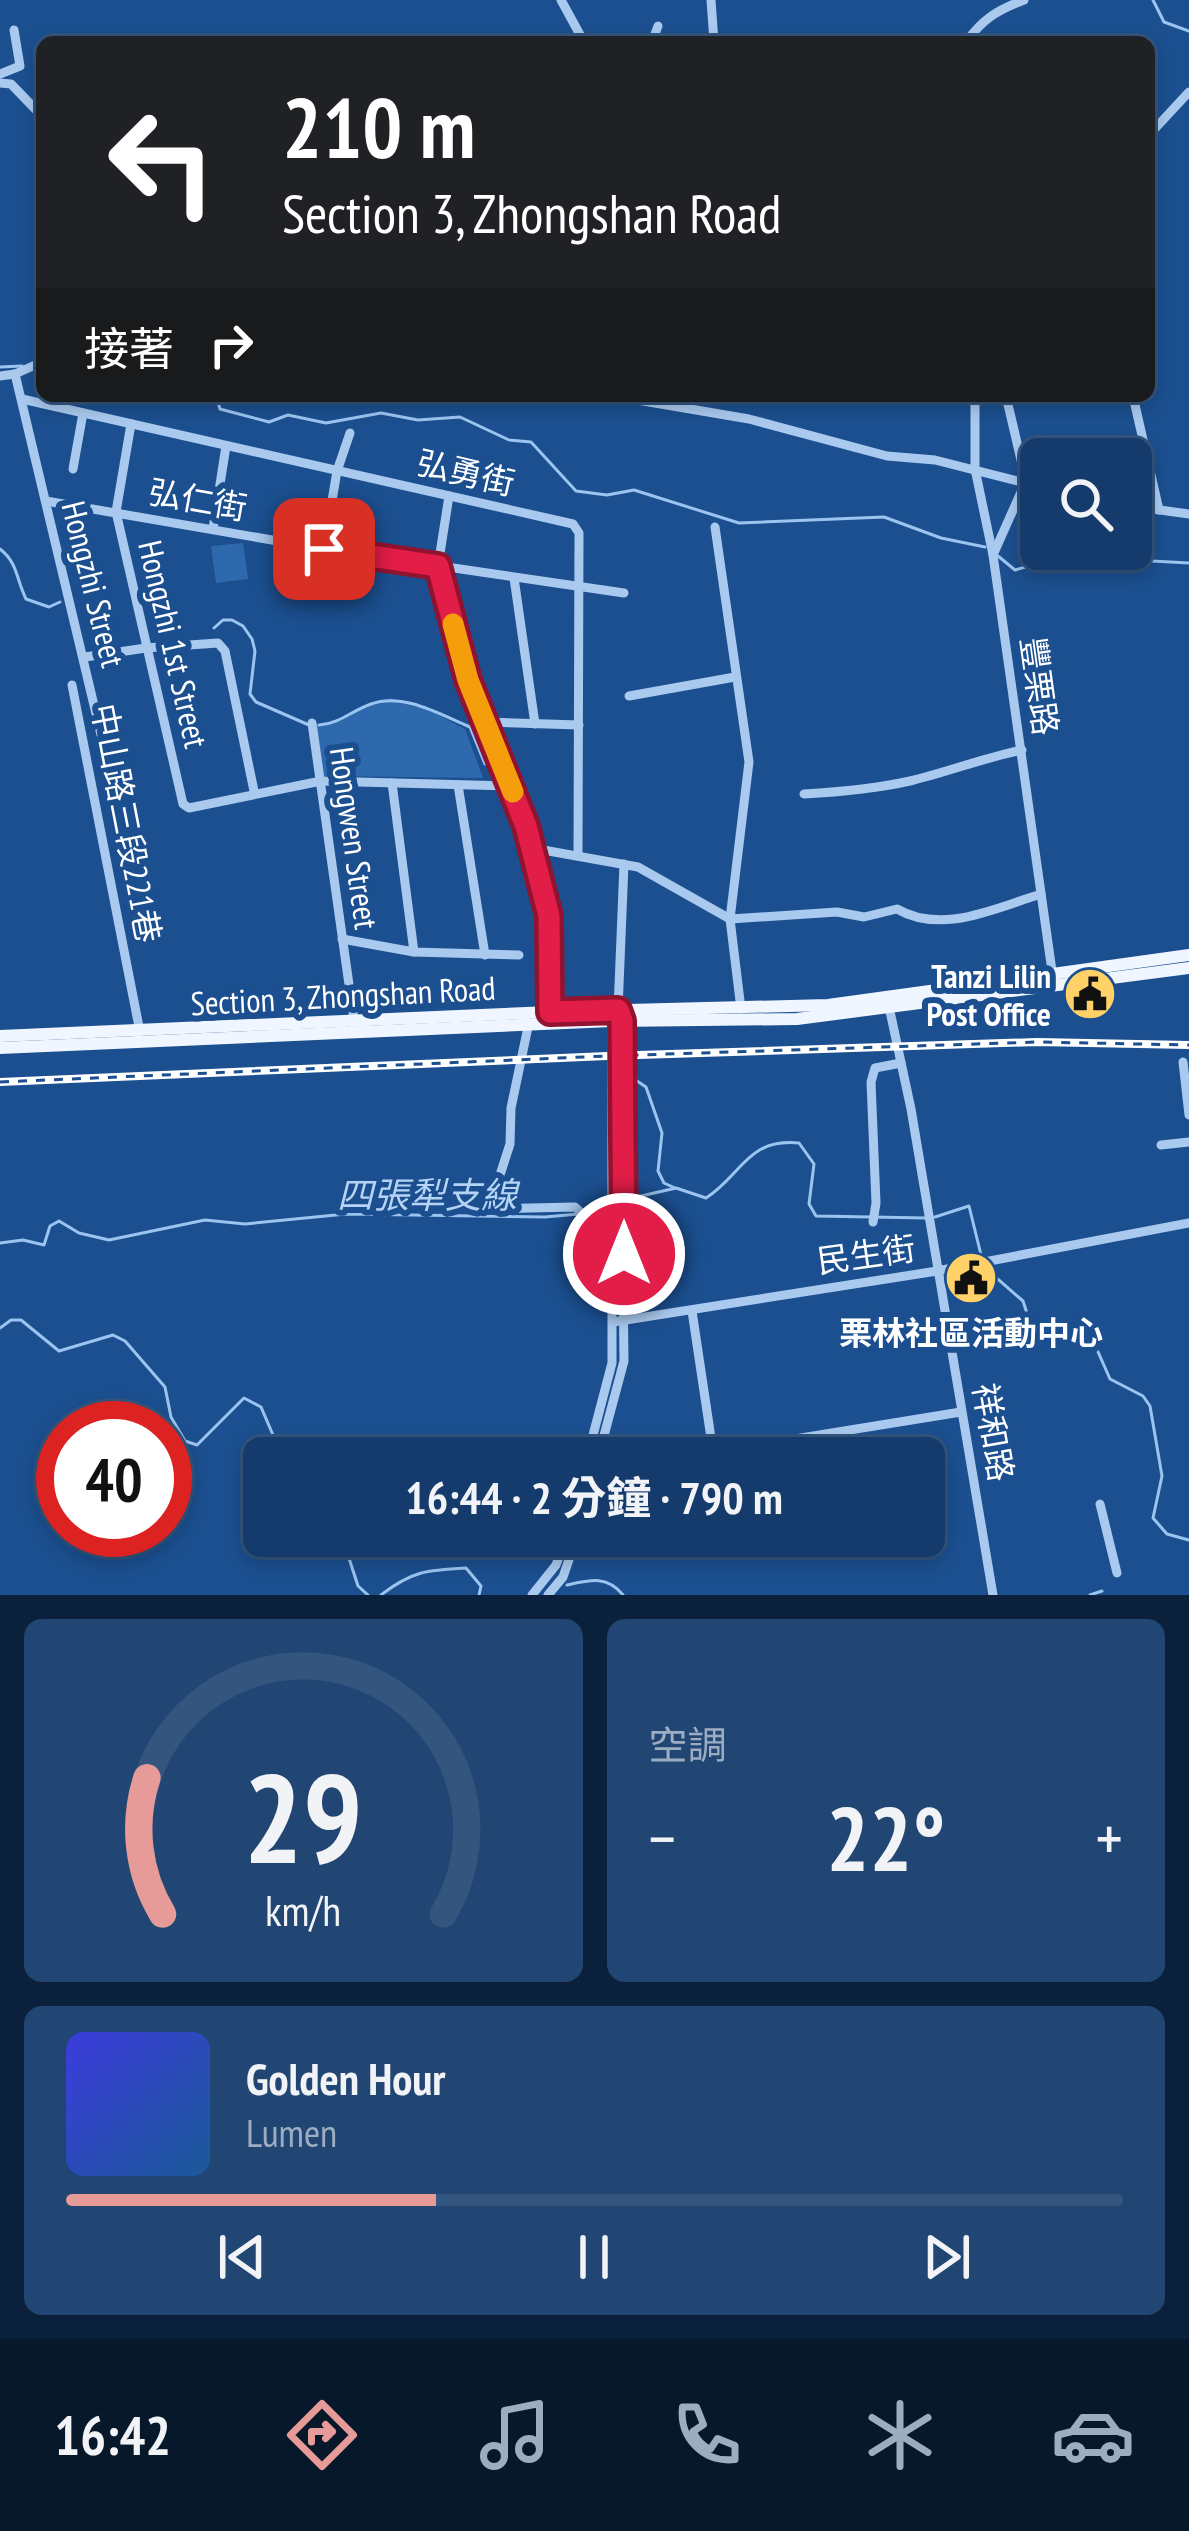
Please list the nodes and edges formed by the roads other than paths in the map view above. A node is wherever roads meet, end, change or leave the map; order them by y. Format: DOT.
graph roads {
  1 [pos="561,0"];
  2 [pos="711,0"];
  3 [pos="1024,0"];
  4 [pos="658,26"];
  5 [pos="14,30"];
  6 [pos="581,36"];
  7 [pos="654,36"];
  8 [pos="714,36"];
  9 [pos="971,36"];
  10 [pos="0,79"];
  11 [pos="1189,92"];
  12 [pos="36,110"];
  13 [pos="1155,129"];
  14 [pos="36,365"];
  15 [pos="15,374"];
  16 [pos="0,376"];
  17 [pos="22,400"];
  18 [pos="649,402"];
  19 [pos="975,402"];
  20 [pos="1007,402"];
  21 [pos="1133,402"];
  22 [pos="82,413"];
  23 [pos="131,424"];
  24 [pos="350,434"];
  25 [pos="226,446"];
  26 [pos="1020,456"];
  27 [pos="73,469"];
  28 [pos="975,469"];
  29 [pos="337,471"];
  30 [pos="1020,480"];
  31 [pos="1020,494"];
  32 [pos="448,496"];
  33 [pos="46,501"];
  34 [pos="1152,509"];
  35 [pos="1159,510"];
  36 [pos="116,512"];
  37 [pos="1189,514"];
  38 [pos="715,527"];
  39 [pos="213,529"];
  40 [pos="324,549"];
  41 [pos="993,555"];
  42 [pos="438,566"];
  43 [pos="514,578"];
  44 [pos="579,588"];
  45 [pos="624,593"];
  46 [pos="146,648"];
  47 [pos="86,657"];
  48 [pos="735,677"];
  49 [pos="72,685"];
  50 [pos="628,696"];
  51 [pos="485,722"];
  52 [pos="311,723"];
  53 [pos="535,724"];
  54 [pos="579,725"];
  55 [pos="1022,750"];
  56 [pos="320,781"];
  57 [pos="392,783"];
  58 [pos="458,785"];
  59 [pos="510,786"];
  60 [pos="254,791"];
  61 [pos="804,794"];
  62 [pos="118,806"];
  63 [pos="532,848"];
  64 [pos="578,856"];
  65 [pos="624,864"];
  66 [pos="1041,894"];
  67 [pos="730,920"];
  68 [pos="342,939"];
  69 [pos="414,952"];
  70 [pos="485,955"];
  71 [pos="519,955"];
  72 [pos="1189,955"];
  73 [pos="1189,968"];
  74 [pos="1052,978"];
  75 [pos="888,1003"];
  76 [pos="741,1014"];
  77 [pos="617,1018"];
  78 [pos="551,1019"];
  79 [pos="528,1027"];
  80 [pos="356,1028"];
  81 [pos="0,1036"];
  82 [pos="141,1037"];
  83 [pos="0,1048"];
  84 [pos="1183,1062"];
  85 [pos="901,1064"];
  86 [pos="1188,1110"];
  87 [pos="1189,1142"];
  88 [pos="1161,1145"];
  89 [pos="611,1205"];
  90 [pos="875,1213"];
  91 [pos="624,1221"];
  92 [pos="1189,1223"];
  93 [pos="937,1271"];
  94 [pos="692,1311"];
  95 [pos="619,1321"];
  96 [pos="961,1412"];
  97 [pos="593,1437"];
  98 [pos="604,1437"];
  99 [pos="1100,1504"];
  100 [pos="559,1557"];
  101 [pos="570,1557"];
  102 [pos="1117,1573"];
  103 [pos="532,1595"];
  104 [pos="548,1595"];
  105 [pos="994,1595"];
  1 -- 6 [label="street"];
  2 -- 8 [label="street"];
  3 -- 9 [label="street"];
  4 -- 7 [label="street"];
  5 -- 10 [label="street"];
  10 -- 12 [label="street"];
  11 -- 13 [label="street"];
  14 -- 15 [label="street"];
  15 -- 16 [label="street"];
  15 -- 17 [label="street, Hongzhi Street"];
  17 -- 22 [label="street, 弘勇街"];
  17 -- 33 [label="street, Hongzhi Street"];
  18 -- 28 [label="street"];
  19 -- 28 [label="street, 豐栗路"];
  20 -- 26 [label="street"];
  21 -- 35 [label="street"];
  22 -- 23 [label="street, 弘勇街"];
  22 -- 27 [label="street"];
  23 -- 25 [label="street, 弘勇街"];
  23 -- 36 [label="street, Hongzhi 1st Street"];
  24 -- 29 [label="street"];
  25 -- 29 [label="street, 弘勇街"];
  25 -- 39 [label="street"];
  28 -- 30 [label="street"];
  28 -- 41 [label="street, 豐栗路"];
  29 -- 32 [label="street, 弘勇街"];
  29 -- 40 [label="street"];
  31 -- 41 [label="street"];
  32 -- 42 [label="street"];
  32 -- 44 [label="street, 弘勇街"];
  33 -- 36 [label="street, 弘仁街"];
  33 -- 47 [label="street, Hongzhi Street"];
  34 -- 35 [label="street"];
  35 -- 37 [label="street"];
  36 -- 39 [label="street, 弘仁街"];
  36 -- 46 [label="street, Hongzhi 1st Street"];
  38 -- 48 [label="street"];
  39 -- 40 [label="street, 弘仁街"];
  40 -- 42 [label="street, 弘仁街"];
  41 -- 55 [label="street, 豐栗路"];
  42 -- 43 [label="street, 弘仁街"];
  42 -- 51 [label="street"];
  43 -- 44 [label="street, 弘仁街"];
  43 -- 53 [label="street"];
  44 -- 45 [label="street, 弘仁街"];
  44 -- 54 [label="street, 弘勇街"];
  46 -- 47 [label="street"];
  46 -- 60 [label="street"];
  46 -- 60 [label="street, Hongzhi 1st Street"];
  47 -- 62 [label="street, Hongzhi Street"];
  48 -- 50 [label="street"];
  48 -- 67 [label="street"];
  49 -- 82 [label="street, 中山路三段221巷"];
  51 -- 53 [label="street"];
  51 -- 59 [label="street"];
  52 -- 56 [label="street, Hongwen Street"];
  53 -- 54 [label="street"];
  54 -- 64 [label="street, 弘勇街"];
  55 -- 61 [label="street"];
  55 -- 66 [label="street, 豐栗路"];
  56 -- 57 [label="street"];
  56 -- 60 [label="street"];
  56 -- 68 [label="street, Hongwen Street"];
  57 -- 58 [label="street"];
  57 -- 69 [label="street"];
  58 -- 59 [label="street"];
  58 -- 70 [label="street"];
  59 -- 63 [label="street"];
  63 -- 64 [label="street"];
  63 -- 78 [label="street"];
  64 -- 65 [label="street"];
  65 -- 67 [label="street"];
  65 -- 77 [label="street"];
  66 -- 67 [label="street"];
  66 -- 74 [label="street, 豐栗路"];
  67 -- 76 [label="street"];
  68 -- 69 [label="street"];
  68 -- 80 [label="street, Hongwen Street"];
  69 -- 70 [label="street"];
  70 -- 71 [label="street"];
  72 -- 74 [label="main road, Section 3, Zhongshan Road"];
  73 -- 74 [label="main road, Section 3, Zhongshan Road"];
  74 -- 75 [label="main road, Section 3, Zhongshan Road"];
  75 -- 76 [label="main road, Section 3, Zhongshan Road"];
  75 -- 85 [label="street, 祥和路"];
  76 -- 77 [label="main road, Section 3, Zhongshan Road"];
  77 -- 78 [label="main road, Section 3, Zhongshan Road"];
  77 -- 89 [label="street"];
  77 -- 91 [label="street"];
  78 -- 79 [label="main road, Section 3, Zhongshan Road"];
  78 -- 80 [label="main road, Section 3, Zhongshan Road"];
  79 -- 80 [label="main road, Section 3, Zhongshan Road"];
  79 -- 89 [label="street"];
  80 -- 82 [label="main road, Section 3, Zhongshan Road"];
  81 -- 82 [label="main road, Section 3, Zhongshan Road"];
  82 -- 83 [label="main road, Section 3, Zhongshan Road"];
  84 -- 86 [label="street"];
  85 -- 90 [label="street"];
  85 -- 93 [label="street, 祥和路"];
  87 -- 88 [label="street"];
  89 -- 91 [label="street"];
  89 -- 95 [label="street"];
  91 -- 95 [label="street"];
  92 -- 93 [label="street, 民生街"];
  93 -- 94 [label="street, 民生街"];
  93 -- 96 [label="street, 祥和路"];
  94 -- 95 [label="street, 民生街"];
  94 -- 96 [label="street"];
  95 -- 97 [label="street"];
  95 -- 98 [label="street"];
  96 -- 105 [label="street, 祥和路"];
  99 -- 102 [label="street"];
  100 -- 103 [label="street"];
  101 -- 104 [label="street"];
}
